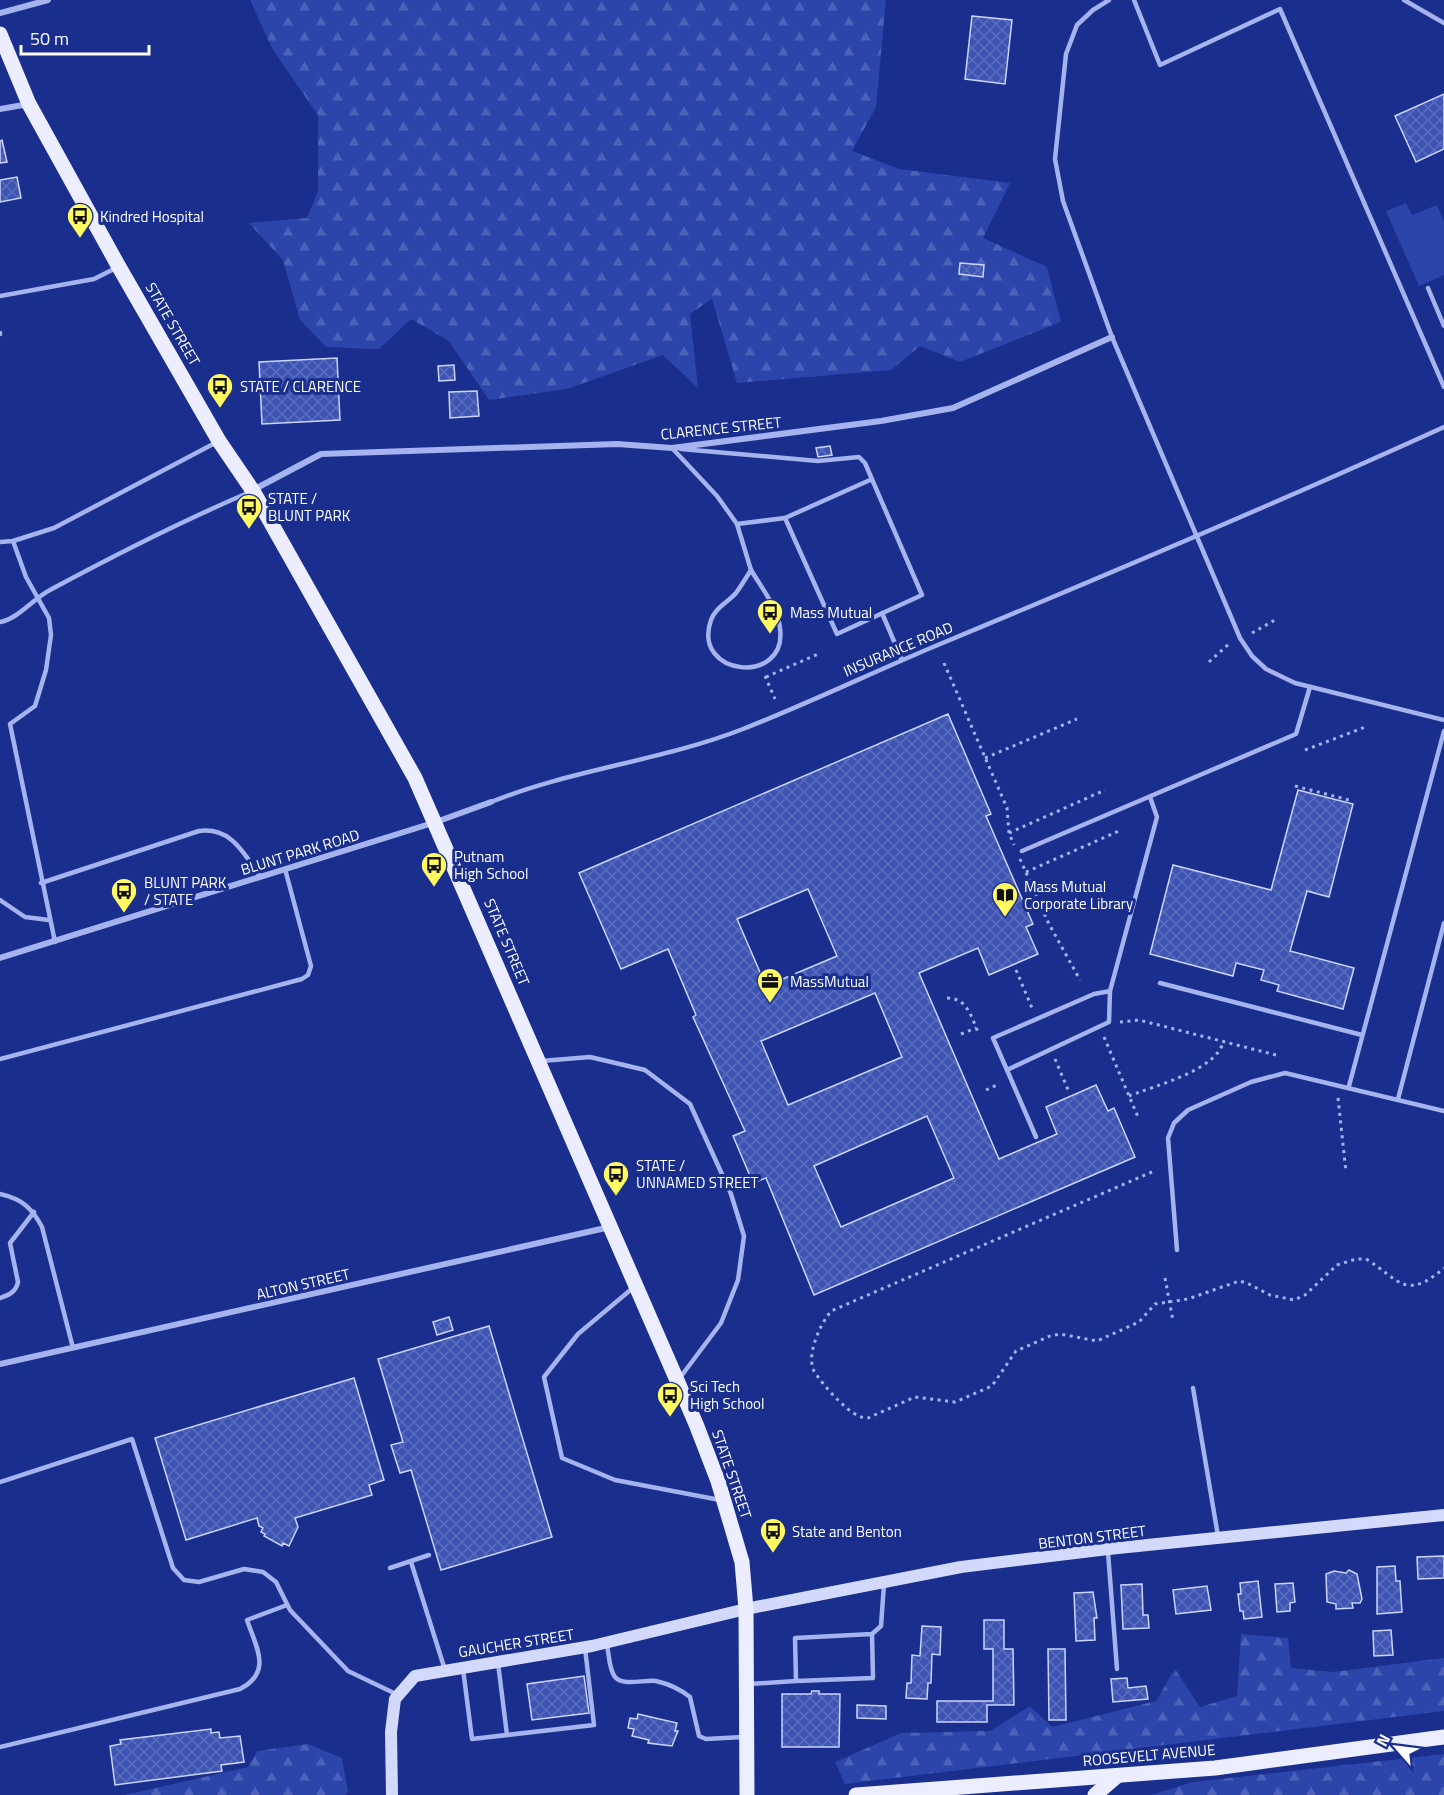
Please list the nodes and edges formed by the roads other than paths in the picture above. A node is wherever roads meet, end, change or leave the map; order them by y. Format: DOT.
graph roads {
  1 [pos="48,0"];
  2 [pos="1109,0"];
  3 [pos="1134,0"];
  4 [pos="1404,0"];
  5 [pos="0,13"];
  6 [pos="1444,23"];
  7 [pos="0,34"];
  8 [pos="29,104"];
  9 [pos="0,109"];
  10 [pos="119,267"];
  11 [pos="1428,288"];
  12 [pos="0,296"];
  13 [pos="1444,326"];
  14 [pos="1112,337"];
  15 [pos="1444,387"];
  16 [pos="1444,427"];
  17 [pos="219,441"];
  18 [pos="672,448"];
  19 [pos="870,480"];
  20 [pos="253,491"];
  21 [pos="785,518"];
  22 [pos="736,524"];
  23 [pos="1197,537"];
  24 [pos="13,541"];
  25 [pos="0,542"];
  26 [pos="751,570"];
  27 [pos="36,598"];
  28 [pos="882,613"];
  29 [pos="0,622"];
  30 [pos="902,660"];
  31 [pos="1310,687"];
  32 [pos="1444,720"];
  33 [pos="1444,731"];
  34 [pos="1150,797"];
  35 [pos="491,802"];
  36 [pos="436,822"];
  37 [pos="1022,851"];
  38 [pos="285,869"];
  39 [pos="260,876"];
  40 [pos="41,883"];
  41 [pos="0,900"];
  42 [pos="49,920"];
  43 [pos="1444,923"];
  44 [pos="55,942"];
  45 [pos="0,958"];
  46 [pos="1160,983"];
  47 [pos="1110,990"];
  48 [pos="1362,1035"];
  49 [pos="0,1059"];
  50 [pos="539,1061"];
  51 [pos="1007,1070"];
  52 [pos="1348,1086"];
  53 [pos="1398,1099"];
  54 [pos="1444,1111"];
  55 [pos="1036,1137"];
  56 [pos="0,1194"];
  57 [pos="34,1212"];
  58 [pos="611,1227"];
  59 [pos="1177,1250"];
  60 [pos="636,1286"];
  61 [pos="0,1298"];
  62 [pos="73,1348"];
  63 [pos="0,1364"];
  64 [pos="677,1381"];
  65 [pos="1193,1388"];
  66 [pos="0,1482"];
  67 [pos="724,1500"];
  68 [pos="1444,1515"];
  69 [pos="1218,1539"];
  70 [pos="1108,1549"];
  71 [pos="429,1555"];
  72 [pos="411,1562"];
  73 [pos="390,1568"];
  74 [pos="884,1582"];
  75 [pos="287,1605"];
  76 [pos="746,1609"];
  77 [pos="872,1634"];
  78 [pos="607,1642"];
  79 [pos="585,1647"];
  80 [pos="497,1660"];
  81 [pos="462,1667"];
  82 [pos="1117,1668"];
  83 [pos="445,1670"];
  84 [pos="796,1681"];
  85 [pos="746,1684"];
  86 [pos="398,1695"];
  87 [pos="507,1735"];
  88 [pos="746,1737"];
  89 [pos="1444,1737"];
  90 [pos="0,1747"];
  91 [pos="1117,1776"];
  92 [pos="917,1793"];
  93 [pos="392,1795"];
  94 [pos="747,1795"];
  95 [pos="856,1795"];
  96 [pos="1095,1795"];
  1 -- 5 [label="street"];
  2 -- 14 [label="lane"];
  3 -- 15 [label="lane"];
  4 -- 6 [label="lane"];
  7 -- 8 [label="main road, STATE STREET"];
  8 -- 9 [label="street"];
  8 -- 10 [label="main road, STATE STREET"];
  10 -- 12 [label="lane"];
  10 -- 17 [label="main road, STATE STREET"];
  11 -- 13 [label="lane"];
  14 -- 18 [label="street, CLARENCE STREET"];
  14 -- 23 [label="lane"];
  16 -- 23 [label="lane, INSURANCE ROAD"];
  17 -- 20 [label="main road, STATE STREET"];
  17 -- 24 [label="lane"];
  18 -- 19 [label="lane"];
  18 -- 20 [label="street, CLARENCE STREET"];
  18 -- 22 [label="lane"];
  19 -- 21 [label="lane"];
  19 -- 28 [label="lane"];
  20 -- 27 [label="lane"];
  20 -- 36 [label="main road, STATE STREET"];
  21 -- 22 [label="lane"];
  21 -- 28 [label="lane"];
  22 -- 26 [label="lane"];
  23 -- 30 [label="lane, INSURANCE ROAD"];
  23 -- 31 [label="lane"];
  24 -- 25 [label="lane"];
  24 -- 27 [label="lane"];
  26 -- 26 [label="lane"];
  27 -- 29 [label="lane"];
  27 -- 40 [label="lane"];
  28 -- 30 [label="lane"];
  30 -- 35 [label="lane, INSURANCE ROAD"];
  31 -- 32 [label="lane"];
  31 -- 34 [label="lane"];
  33 -- 48 [label="lane"];
  34 -- 37 [label="lane"];
  34 -- 47 [label="lane"];
  35 -- 36 [label="street, INSURANCE ROAD"];
  36 -- 38 [label="street, BLUNT PARK ROAD"];
  36 -- 50 [label="main road, STATE STREET"];
  38 -- 39 [label="street, BLUNT PARK ROAD"];
  38 -- 49 [label="lane"];
  39 -- 40 [label="lane"];
  39 -- 44 [label="street, BLUNT PARK ROAD"];
  40 -- 42 [label="lane"];
  41 -- 42 [label="lane"];
  42 -- 44 [label="lane"];
  43 -- 53 [label="lane"];
  44 -- 45 [label="street, BLUNT PARK ROAD"];
  46 -- 48 [label="lane"];
  47 -- 51 [label="lane"];
  47 -- 51 [label="lane"];
  48 -- 52 [label="lane"];
  50 -- 58 [label="main road, STATE STREET"];
  50 -- 64 [label="lane"];
  51 -- 55 [label="lane"];
  52 -- 53 [label="lane"];
  52 -- 59 [label="lane"];
  53 -- 54 [label="lane"];
  56 -- 57 [label="lane"];
  57 -- 61 [label="lane"];
  57 -- 62 [label="lane"];
  58 -- 60 [label="main road, STATE STREET"];
  58 -- 62 [label="street, ALTON STREET"];
  60 -- 64 [label="main road, STATE STREET"];
  60 -- 67 [label="lane"];
  62 -- 63 [label="street, ALTON STREET"];
  64 -- 67 [label="main road, STATE STREET"];
  65 -- 69 [label="lane"];
  66 -- 75 [label="lane"];
  67 -- 76 [label="main road, STATE STREET"];
  68 -- 69 [label="main road, BENTON STREET"];
  69 -- 70 [label="main road, BENTON STREET"];
  70 -- 74 [label="main road, BENTON STREET"];
  70 -- 82 [label="lane"];
  71 -- 72 [label="lane"];
  72 -- 73 [label="lane"];
  72 -- 83 [label="lane"];
  74 -- 76 [label="main road, BENTON STREET"];
  74 -- 77 [label="lane"];
  75 -- 86 [label="lane"];
  75 -- 90 [label="lane"];
  76 -- 78 [label="main road, GAUCHER STREET"];
  76 -- 85 [label="main road, STATE STREET"];
  77 -- 84 [label="lane"];
  77 -- 84 [label="lane"];
  78 -- 79 [label="main road, GAUCHER STREET"];
  78 -- 88 [label="lane"];
  79 -- 80 [label="main road, GAUCHER STREET"];
  79 -- 87 [label="lane"];
  80 -- 81 [label="main road, GAUCHER STREET"];
  80 -- 87 [label="lane"];
  81 -- 83 [label="main road, GAUCHER STREET"];
  81 -- 87 [label="lane"];
  83 -- 86 [label="main road, GAUCHER STREET"];
  84 -- 85 [label="lane"];
  85 -- 88 [label="main road, STATE STREET"];
  86 -- 93 [label="main road"];
  88 -- 94 [label="main road, STATE STREET"];
  89 -- 91 [label="main road, ROOSEVELT AVENUE"];
  91 -- 92 [label="main road, ROOSEVELT AVENUE"];
  91 -- 96 [label="main road"];
  92 -- 95 [label="main road, ROOSEVELT AVENUE"];
}
